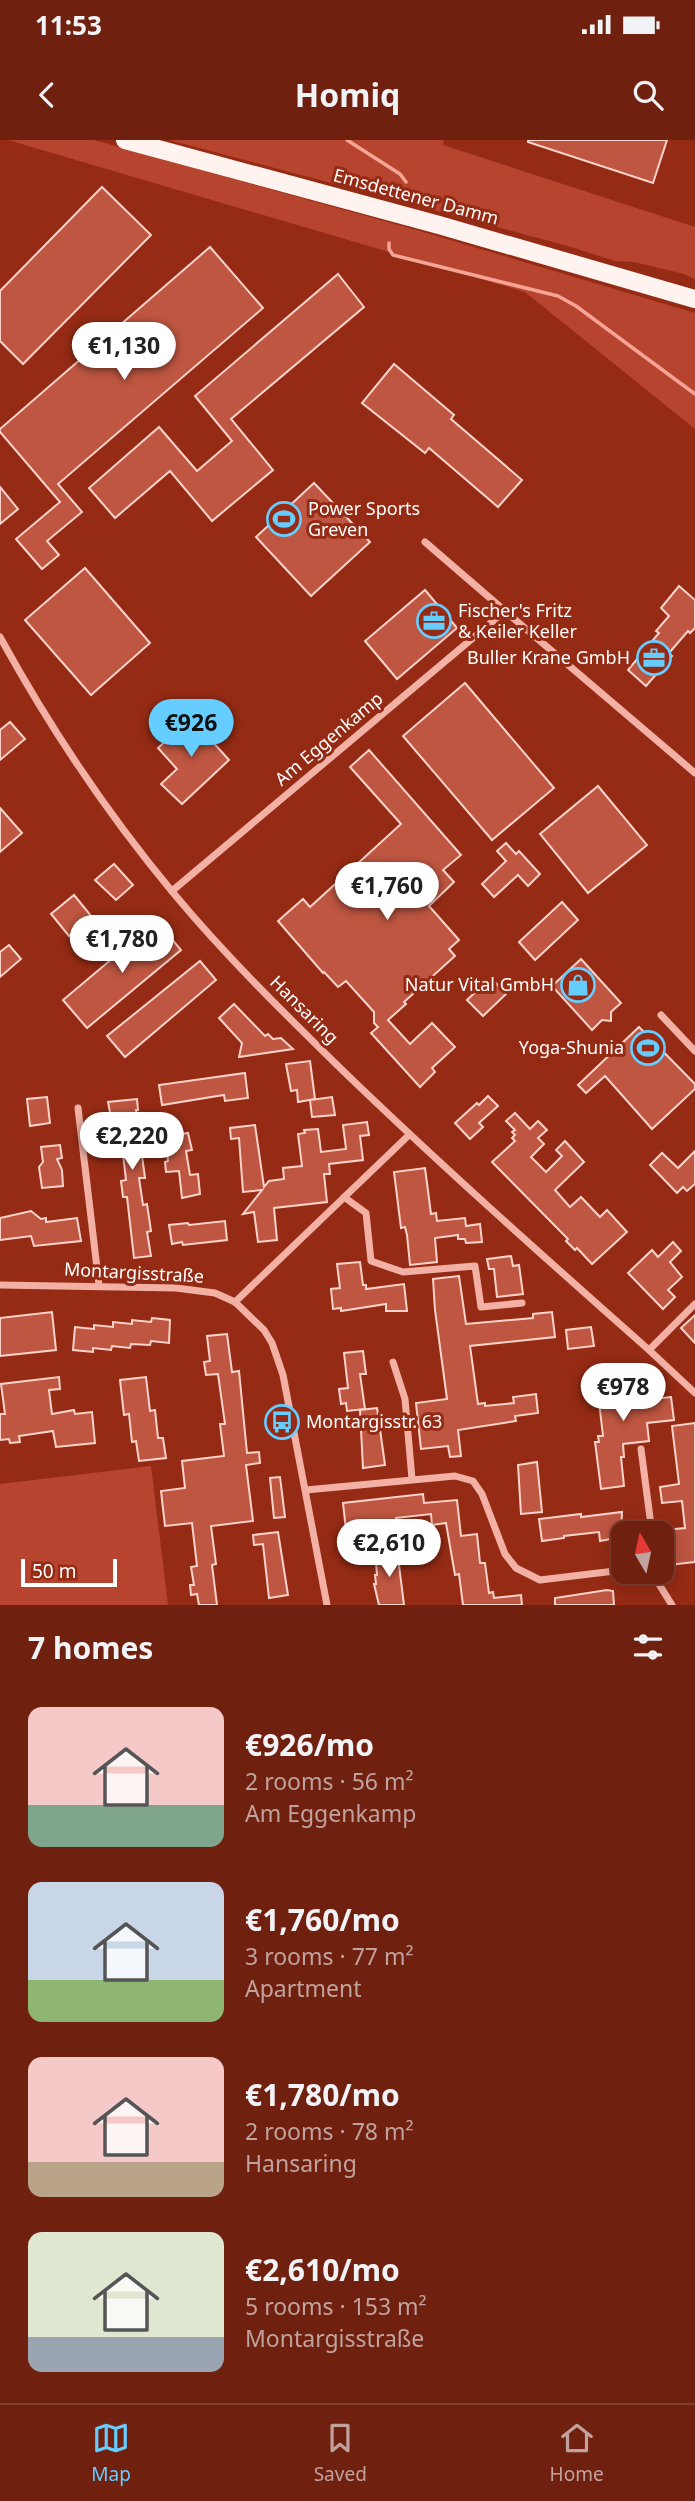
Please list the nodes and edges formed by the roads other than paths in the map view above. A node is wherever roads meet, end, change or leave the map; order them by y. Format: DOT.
graph roads {
  1 [pos="125,140"];
  2 [pos="695,299"];
  3 [pos="425,542"];
  4 [pos="505,611"];
  5 [pos="0,637"];
  6 [pos="695,773"];
  7 [pos="172,891"];
  8 [pos="661,1015"];
  9 [pos="695,1051"];
  10 [pos="78,1108"];
  11 [pos="409,1135"];
  12 [pos="344,1197"];
  13 [pos="0,1285"];
  14 [pos="99,1285"];
  15 [pos="235,1302"];
  16 [pos="522,1303"];
  17 [pos="695,1304"];
  18 [pos="649,1350"];
  19 [pos="393,1362"];
  20 [pos="695,1394"];
  21 [pos="641,1449"];
  22 [pos="412,1479"];
  23 [pos="306,1490"];
  24 [pos="650,1521"];
  25 [pos="611,1572"];
  26 [pos="659,1584"];
  27 [pos="327,1605"];
  28 [pos="672,1605"];
  1 -- 2 [label="main road, Emsdettener Damm"];
  3 -- 4 [label="street"];
  4 -- 6 [label="street"];
  4 -- 7 [label="street, Am Eggenkamp"];
  5 -- 7 [label="street, Hansaring"];
  7 -- 11 [label="street, Hansaring"];
  8 -- 9 [label="street"];
  10 -- 14 [label="street"];
  11 -- 12 [label="street"];
  11 -- 18 [label="street, Hansaring"];
  12 -- 15 [label="street"];
  12 -- 16 [label="street"];
  13 -- 14 [label="street, Montargisstraße"];
  14 -- 15 [label="street, Montargisstraße"];
  15 -- 23 [label="street, Montargisstraße"];
  17 -- 18 [label="street"];
  18 -- 20 [label="street, Hansaring"];
  19 -- 22 [label="street"];
  21 -- 24 [label="street"];
  22 -- 23 [label="street"];
  22 -- 25 [label="street"];
  23 -- 27 [label="street, Montargisstraße"];
  26 -- 28 [label="street"];
}
